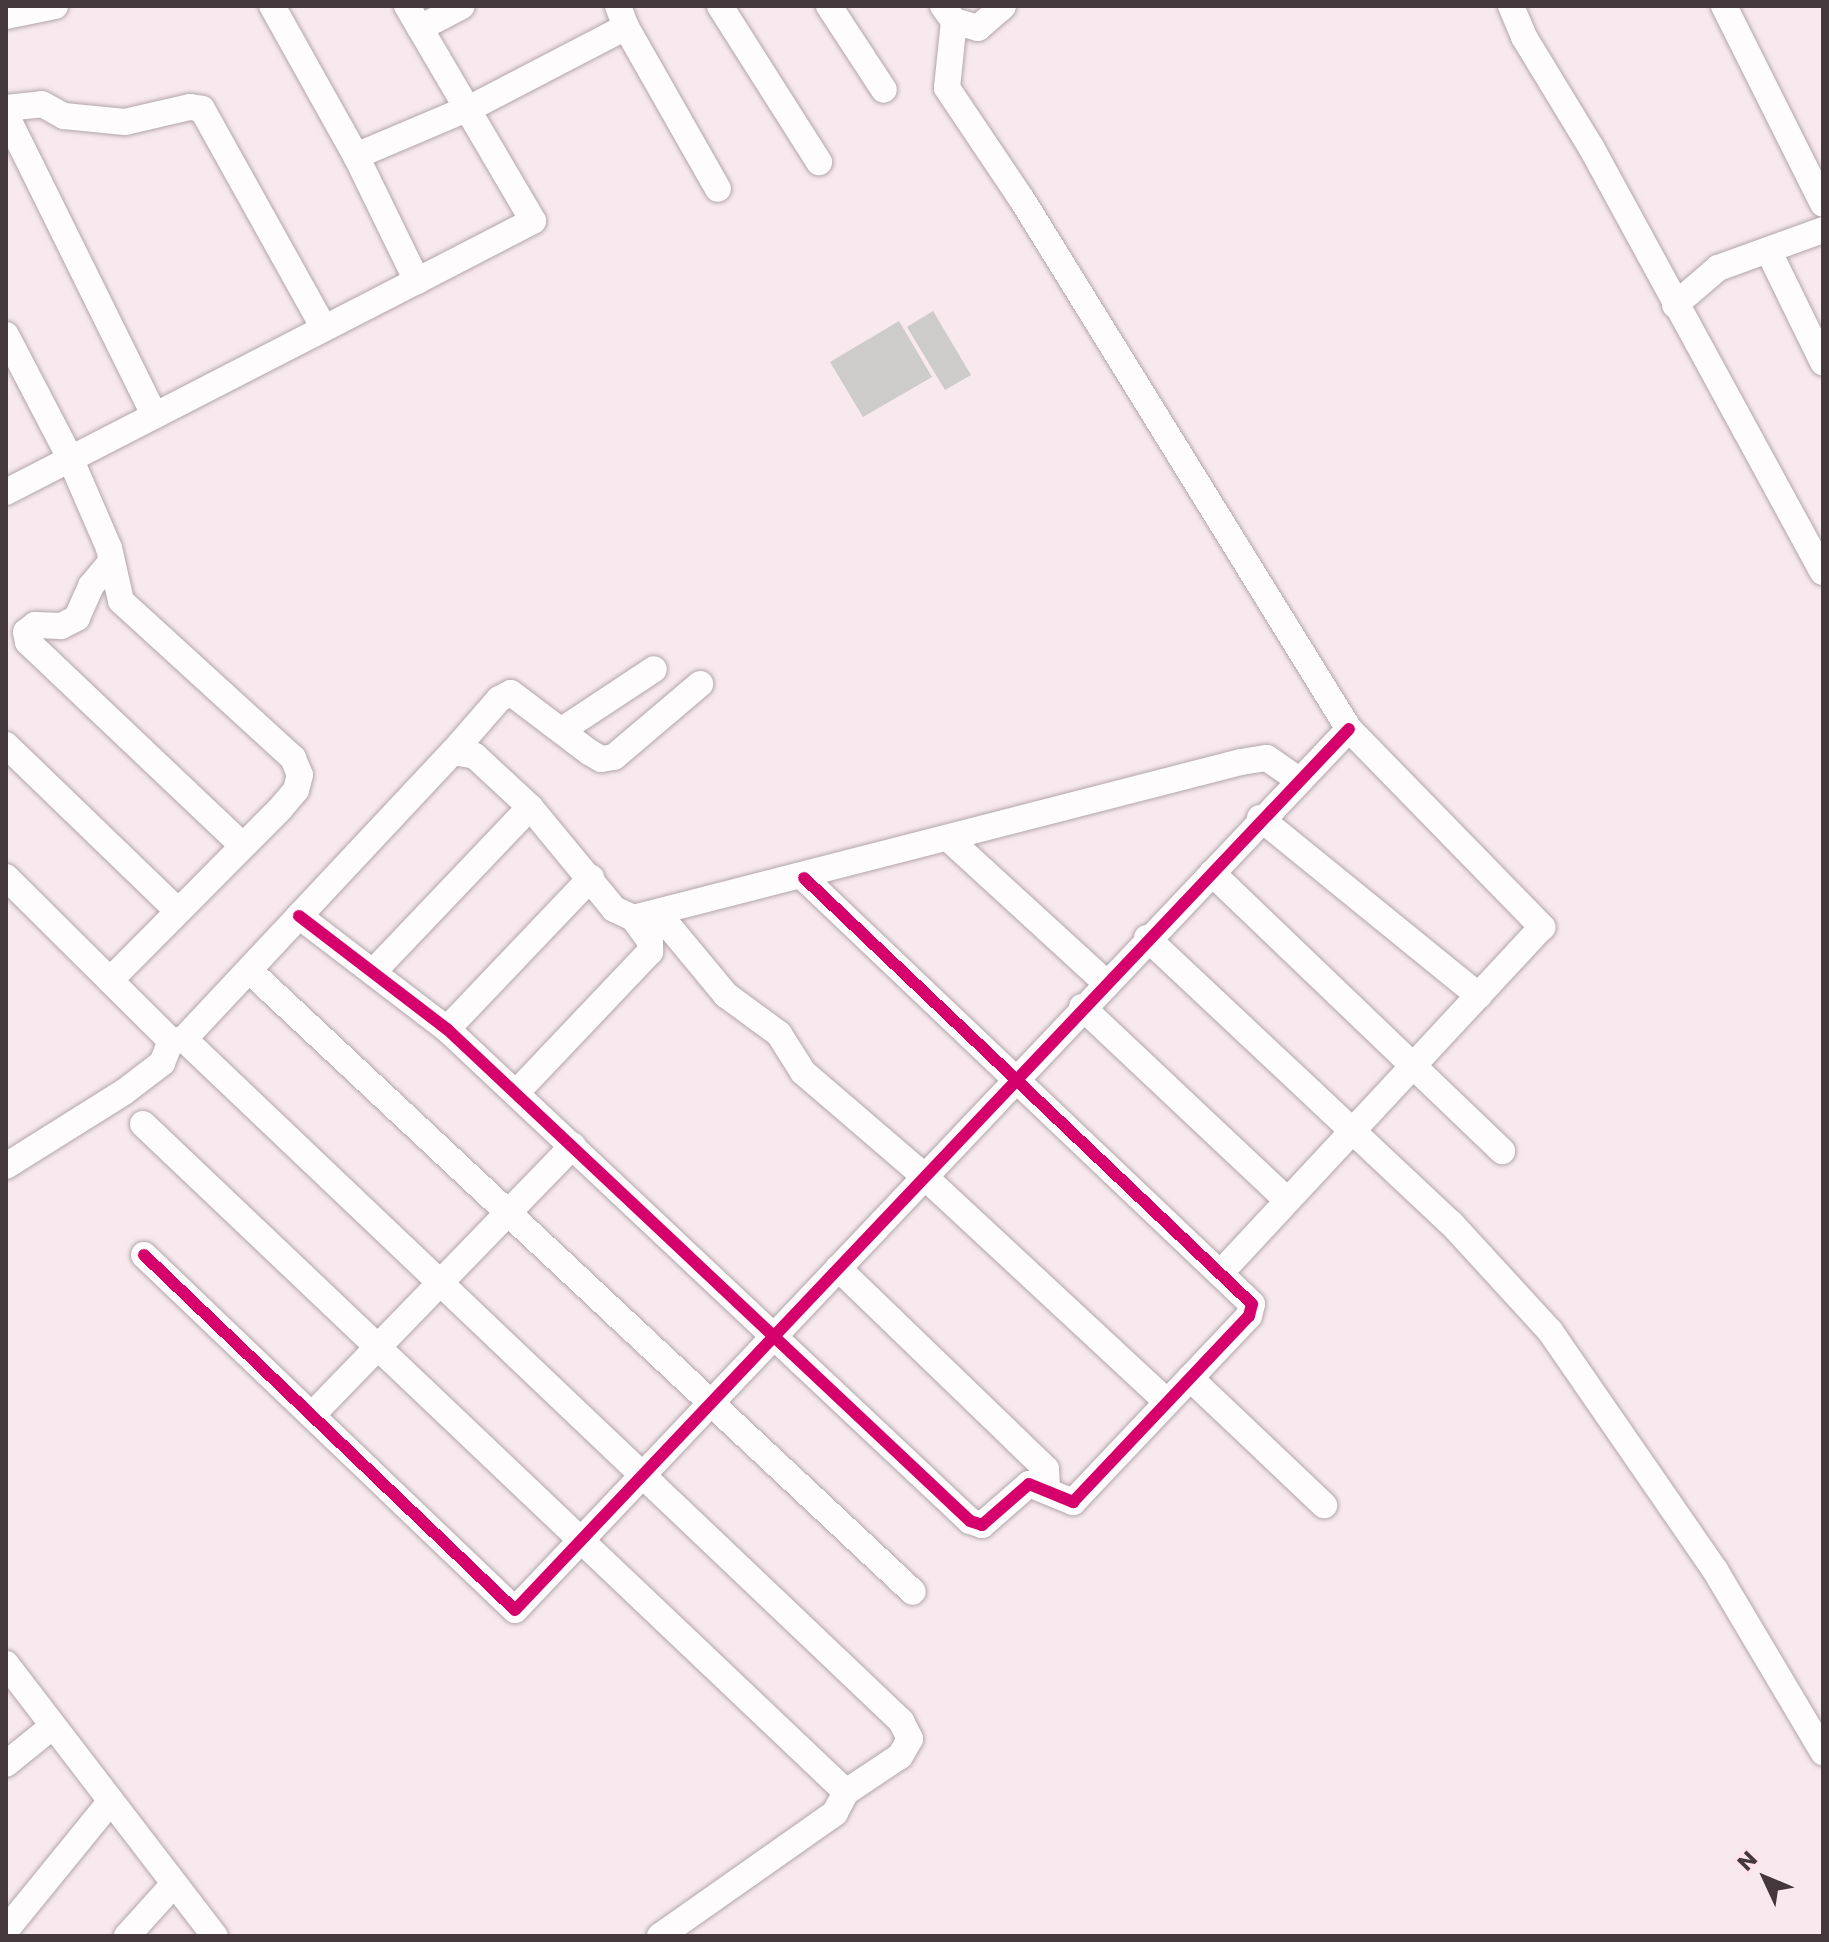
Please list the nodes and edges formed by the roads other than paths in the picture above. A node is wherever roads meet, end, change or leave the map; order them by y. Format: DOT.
graph roads {
  1 [pos="55,6"];
  2 [pos="272,6"];
  3 [pos="462,6"];
  4 [pos="720,6"];
  5 [pos="829,6"];
  6 [pos="1003,6"];
  7 [pos="1511,6"];
  8 [pos="1724,6"];
  9 [pos="948,13"];
  10 [pos="6,16"];
  11 [pos="414,17"];
  12 [pos="622,17"];
  13 [pos="884,90"];
  14 [pos="6,108"];
  15 [pos="468,108"];
  16 [pos="6,115"];
  17 [pos="356,156"];
  18 [pos="819,162"];
  19 [pos="718,189"];
  20 [pos="1823,204"];
  21 [pos="1823,230"];
  22 [pos="1769,252"];
  23 [pos="417,281"];
  24 [pos="1675,305"];
  25 [pos="324,328"];
  26 [pos="6,335"];
  27 [pos="1823,362"];
  28 [pos="154,414"];
  29 [pos="70,458"];
  30 [pos="6,492"];
  31 [pos="111,562"];
  32 [pos="1823,572"];
  33 [pos="654,669"];
  34 [pos="700,684"];
  35 [pos="1349,729"];
  36 [pos="562,730"];
  37 [pos="6,745"];
  38 [pos="453,752"];
  39 [pos="1297,779"];
  40 [pos="530,807"];
  41 [pos="1260,818"];
  42 [pos="950,840"];
  43 [pos="242,845"];
  44 [pos="1212,873"];
  45 [pos="6,877"];
  46 [pos="591,878"];
  47 [pos="804,878"];
  48 [pos="177,910"];
  49 [pos="645,915"];
  50 [pos="299,916"];
  51 [pos="1147,938"];
  52 [pos="375,970"];
  53 [pos="250,971"];
  54 [pos="110,980"];
  55 [pos="1105,982"];
  56 [pos="1479,996"];
  57 [pos="1082,1007"];
  58 [pos="447,1029"];
  59 [pos="178,1040"];
  60 [pos="1413,1067"];
  61 [pos="1015,1077"];
  62 [pos="516,1093"];
  63 [pos="143,1124"];
  64 [pos="1352,1131"];
  65 [pos="573,1146"];
  66 [pos="1502,1151"];
  67 [pos="6,1166"];
  68 [pos="925,1177"];
  69 [pos="1287,1200"];
  70 [pos="507,1212"];
  71 [pos="144,1255"];
  72 [pos="838,1268"];
  73 [pos="1220,1274"];
  74 [pos="440,1281"];
  75 [pos="772,1337"];
  76 [pos="376,1348"];
  77 [pos="1190,1378"];
  78 [pos="1167,1402"];
  79 [pos="708,1406"];
  80 [pos="312,1415"];
  81 [pos="644,1473"];
  82 [pos="1047,1488"];
  83 [pos="1324,1505"];
  84 [pos="579,1543"];
  85 [pos="913,1592"];
  86 [pos="7,1666"];
  87 [pos="53,1726"];
  88 [pos="1823,1752"];
  89 [pos="6,1764"];
  90 [pos="846,1792"];
  91 [pos="111,1801"];
  92 [pos="174,1884"];
  93 [pos="6,1930"];
  94 [pos="127,1936"];
  95 [pos="215,1936"];
  96 [pos="660,1936"];
  1 -- 10 [label="street"];
  2 -- 17 [label="street"];
  3 -- 11 [label="street"];
  4 -- 18 [label="street"];
  5 -- 13 [label="street"];
  6 -- 9 [label="street"];
  7 -- 24 [label="street"];
  8 -- 20 [label="street"];
  9 -- 35 [label="street"];
  11 -- 15 [label="street"];
  12 -- 15 [label="street"];
  12 -- 19 [label="street"];
  14 -- 25 [label="street"];
  15 -- 17 [label="street"];
  15 -- 23 [label="street"];
  16 -- 28 [label="street"];
  17 -- 23 [label="street"];
  21 -- 22 [label="street"];
  22 -- 24 [label="street"];
  22 -- 27 [label="street"];
  23 -- 25 [label="street"];
  24 -- 32 [label="street"];
  25 -- 28 [label="street"];
  26 -- 29 [label="street"];
  28 -- 29 [label="street"];
  29 -- 30 [label="street"];
  29 -- 31 [label="street"];
  31 -- 43 [label="street"];
  31 -- 43 [label="street"];
  33 -- 36 [label="street"];
  34 -- 36 [label="street"];
  35 -- 39 [label="street"];
  35 -- 56 [label="street"];
  36 -- 38 [label="street"];
  37 -- 48 [label="street"];
  38 -- 40 [label="street"];
  38 -- 50 [label="street"];
  39 -- 41 [label="street"];
  39 -- 42 [label="street"];
  40 -- 46 [label="street"];
  40 -- 52 [label="street"];
  41 -- 44 [label="street"];
  41 -- 56 [label="street"];
  42 -- 47 [label="street"];
  42 -- 55 [label="street"];
  43 -- 48 [label="street"];
  44 -- 51 [label="street"];
  44 -- 60 [label="street"];
  45 -- 54 [label="street"];
  46 -- 49 [label="street"];
  46 -- 58 [label="street"];
  47 -- 49 [label="street"];
  47 -- 61 [label="street"];
  48 -- 54 [label="street"];
  49 -- 62 [label="street"];
  49 -- 68 [label="street"];
  50 -- 52 [label="street"];
  50 -- 53 [label="street"];
  51 -- 55 [label="street"];
  51 -- 64 [label="street"];
  52 -- 58 [label="street"];
  53 -- 59 [label="street"];
  53 -- 70 [label="street"];
  54 -- 59 [label="street"];
  55 -- 57 [label="street"];
  56 -- 60 [label="street"];
  57 -- 61 [label="street"];
  57 -- 69 [label="street"];
  58 -- 62 [label="street"];
  59 -- 67 [label="street"];
  59 -- 74 [label="street"];
  60 -- 64 [label="street"];
  60 -- 66 [label="street"];
  61 -- 68 [label="street"];
  61 -- 73 [label="street"];
  62 -- 65 [label="street"];
  63 -- 76 [label="street"];
  64 -- 69 [label="street"];
  64 -- 88 [label="street"];
  65 -- 70 [label="street"];
  65 -- 75 [label="street"];
  68 -- 72 [label="street"];
  68 -- 78 [label="street"];
  69 -- 73 [label="street"];
  70 -- 74 [label="street"];
  70 -- 79 [label="street"];
  71 -- 80 [label="street"];
  72 -- 75 [label="street"];
  72 -- 82 [label="street"];
  73 -- 77 [label="street"];
  74 -- 76 [label="street"];
  74 -- 81 [label="street"];
  75 -- 79 [label="street"];
  75 -- 82 [label="street"];
  76 -- 80 [label="street"];
  76 -- 84 [label="street"];
  77 -- 78 [label="street"];
  77 -- 83 [label="street"];
  78 -- 82 [label="street"];
  79 -- 81 [label="street"];
  79 -- 85 [label="street"];
  80 -- 84 [label="street"];
  81 -- 84 [label="street"];
  81 -- 90 [label="street"];
  84 -- 90 [label="street"];
  86 -- 87 [label="street"];
  87 -- 89 [label="street"];
  87 -- 91 [label="street"];
  90 -- 96 [label="street"];
  91 -- 92 [label="street"];
  91 -- 93 [label="street"];
  92 -- 94 [label="street"];
  92 -- 95 [label="street"];
}
